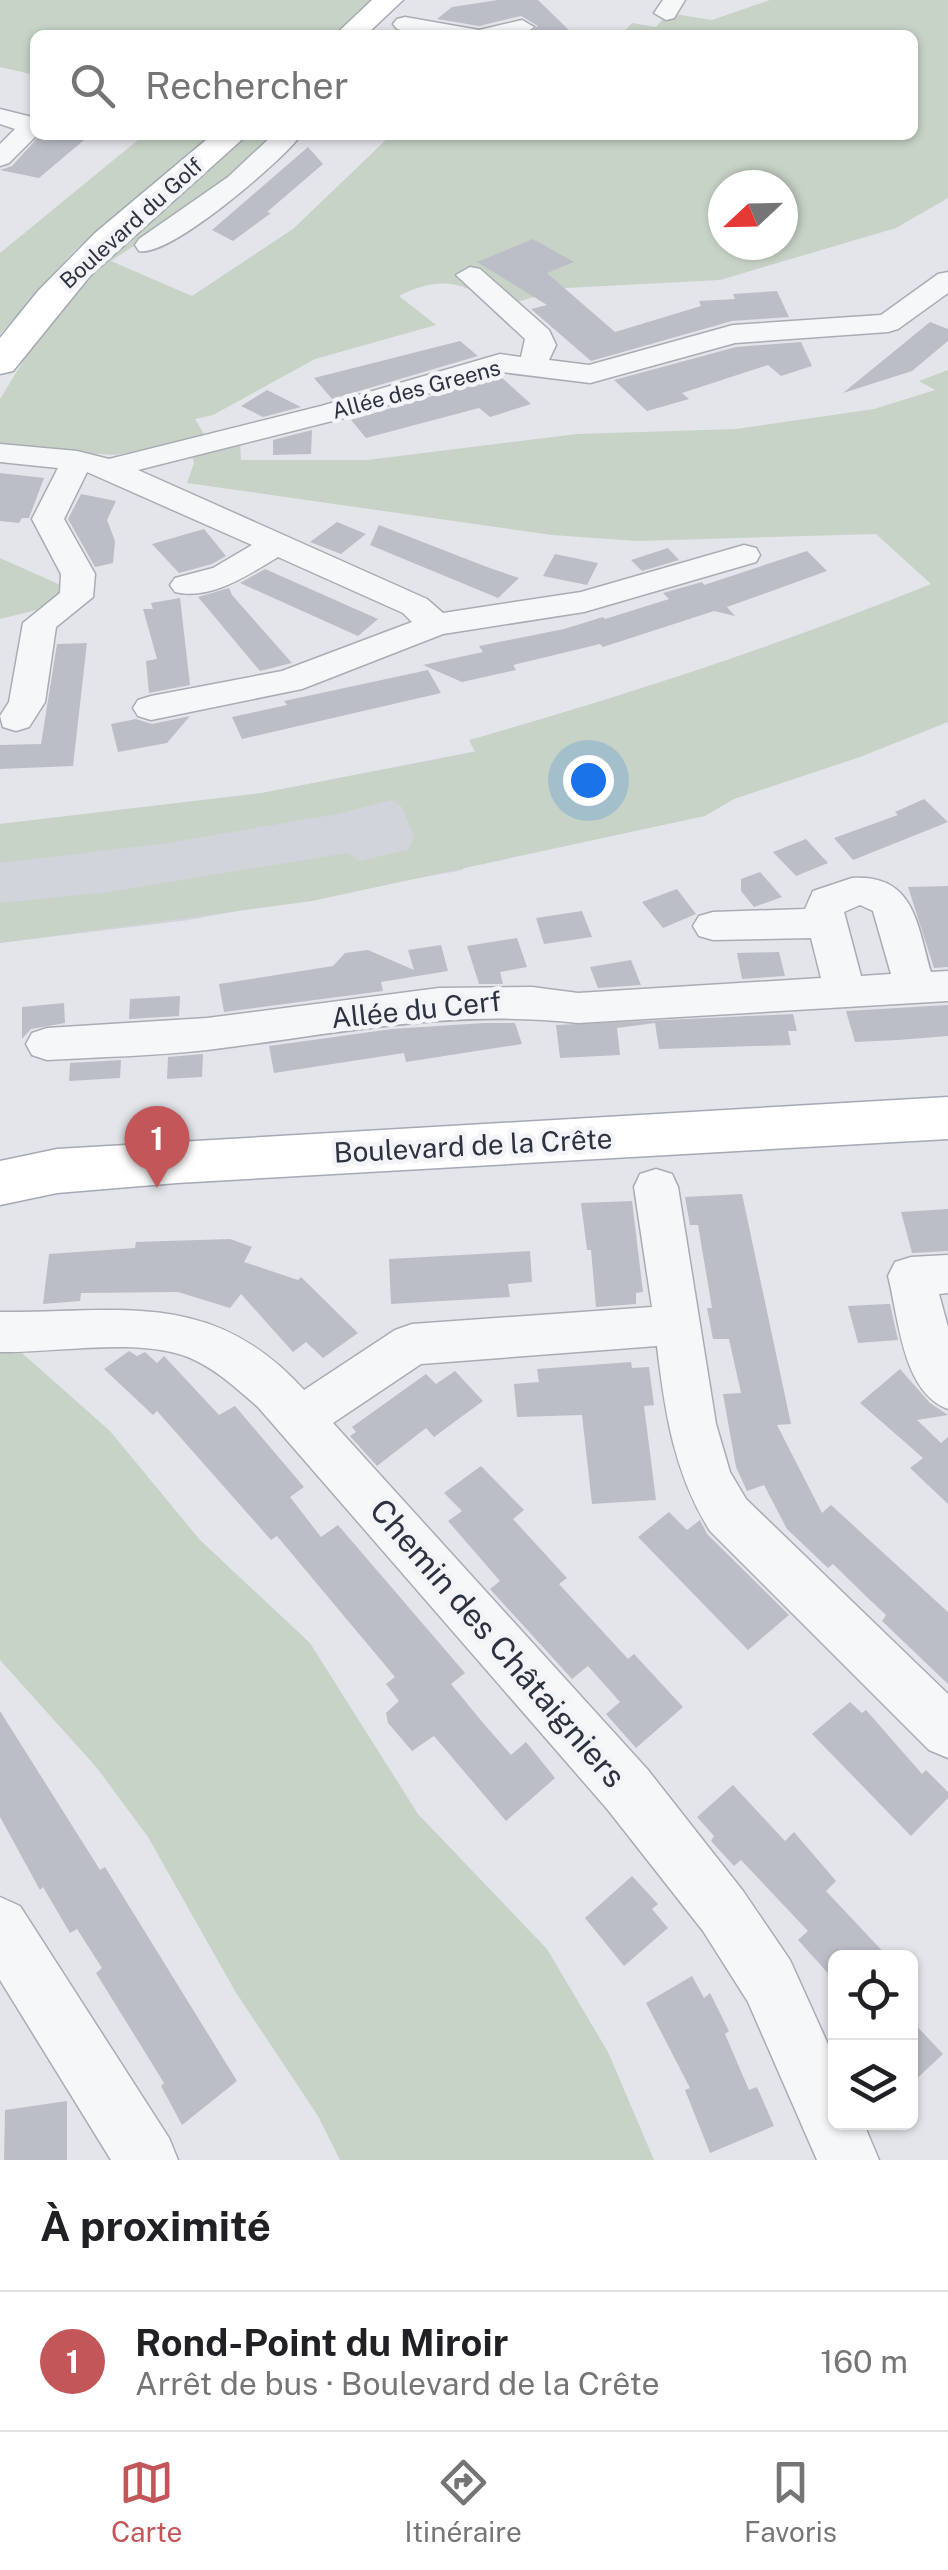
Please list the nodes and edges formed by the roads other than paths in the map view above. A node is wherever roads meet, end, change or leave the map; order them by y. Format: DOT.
graph roads {
  1 [pos="429,0"];
  2 [pos="395,20"];
  3 [pos="522,27"];
  4 [pos="364,30"];
  5 [pos="447,30"];
  6 [pos="508,30"];
  7 [pos="0,116"];
  8 [pos="30,127"];
  9 [pos="30,130"];
  10 [pos="225,140"];
  11 [pos="283,140"];
  12 [pos="0,158"];
  13 [pos="149,246"];
  14 [pos="470,275"];
  15 [pos="948,280"];
  16 [pos="0,363"];
  17 [pos="531,366"];
  18 [pos="0,453"];
  19 [pos="77,460"];
  20 [pos="110,469"];
  21 [pos="275,545"];
  22 [pos="744,555"];
  23 [pos="187,585"];
  24 [pos="436,625"];
  25 [pos="151,708"];
  26 [pos="16,718"];
  27 [pos="824,923"];
  28 [pos="713,926"];
  29 [pos="932,987"];
  30 [pos="846,994"];
  31 [pos="47,1044"];
  32 [pos="948,1102"];
  33 [pos="948,1118"];
  34 [pos="0,1152"];
  35 [pos="0,1183"];
  36 [pos="656,1187"];
  37 [pos="948,1274"];
  38 [pos="678,1325"];
  39 [pos="0,1332"];
  40 [pos="948,1388"];
  41 [pos="300,1419"];
  42 [pos="948,1732"];
  43 [pos="0,1926"];
  44 [pos="147,2160"];
  45 [pos="848,2160"];
  1 -- 2 [label="street"];
  2 -- 4 [label="main road"];
  2 -- 5 [label="street"];
  3 -- 6 [label="street"];
  7 -- 8 [label="street"];
  9 -- 12 [label="street"];
  10 -- 16 [label="main road, Boulevard du Golf"];
  11 -- 13 [label="street"];
  14 -- 17 [label="street"];
  15 -- 17 [label="street, Allée des Greens"];
  17 -- 20 [label="street, Allée des Greens"];
  18 -- 19 [label="street"];
  19 -- 20 [label="street"];
  19 -- 26 [label="street"];
  20 -- 21 [label="street"];
  21 -- 23 [label="street"];
  21 -- 24 [label="street"];
  22 -- 24 [label="street"];
  24 -- 25 [label="street"];
  27 -- 28 [label="street"];
  27 -- 29 [label="street, Allée du Cerf"];
  27 -- 30 [label="street"];
  29 -- 30 [label="street, Allée du Cerf"];
  30 -- 31 [label="street, Allée du Cerf"];
  32 -- 34 [label="main road, Boulevard de la Crête"];
  33 -- 35 [label="main road, Boulevard de la Crête"];
  36 -- 38 [label="street"];
  37 -- 40 [label="street"];
  38 -- 41 [label="street"];
  38 -- 42 [label="street"];
  39 -- 41 [label="street, Chemin des Châtaigniers"];
  41 -- 45 [label="street, Chemin des Châtaigniers"];
  43 -- 44 [label="street"];
}
